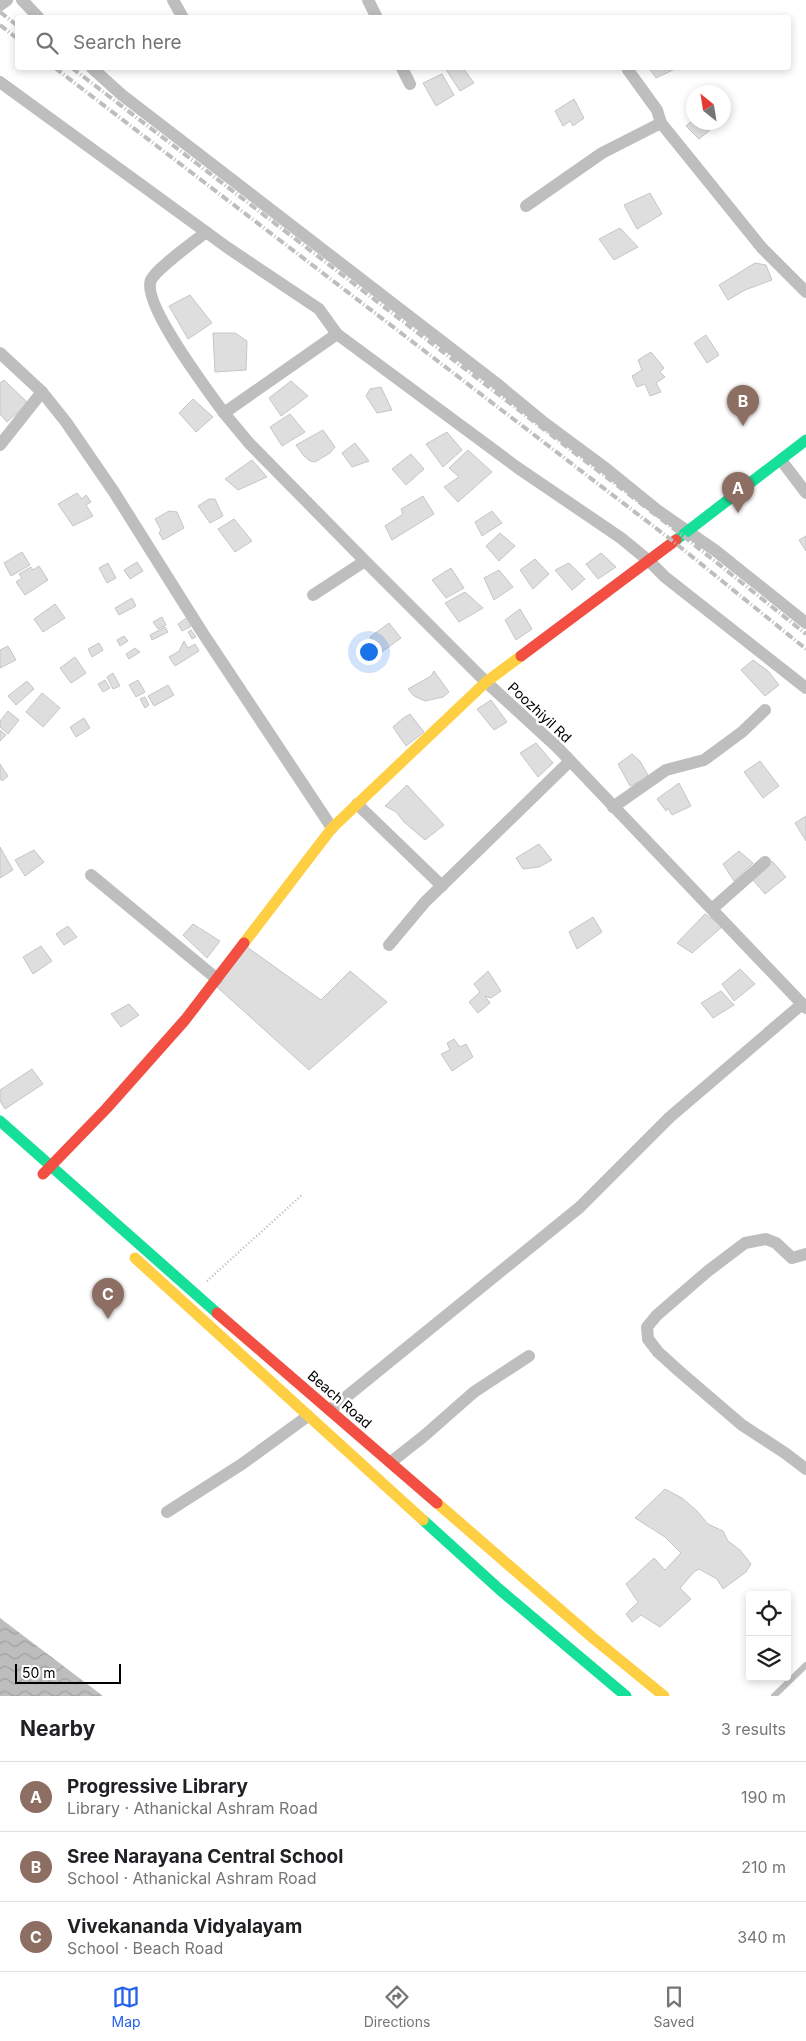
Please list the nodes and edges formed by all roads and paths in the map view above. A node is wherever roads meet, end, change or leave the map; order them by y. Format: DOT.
graph roads {
  1 [pos="7,0"];
  2 [pos="22,0"];
  3 [pos="173,0"];
  4 [pos="368,0"];
  5 [pos="0,5"];
  6 [pos="36,15"];
  7 [pos="181,15"];
  8 [pos="376,15"];
  9 [pos="94,70"];
  10 [pos="403,70"];
  11 [pos="628,70"];
  12 [pos="0,82"];
  13 [pos="410,84"];
  14 [pos="661,123"];
  15 [pos="526,206"];
  16 [pos="206,232"];
  17 [pos="806,292"];
  18 [pos="337,334"];
  19 [pos="0,353"];
  20 [pos="42,392"];
  21 [pos="224,413"];
  22 [pos="806,440"];
  23 [pos="0,445"];
  24 [pos="781,460"];
  25 [pos="806,493"];
  26 [pos="690,531"];
  27 [pos="365,561"];
  28 [pos="649,561"];
  29 [pos="313,595"];
  30 [pos="806,623"];
  31 [pos="486,682"];
  32 [pos="806,688"];
  33 [pos="765,710"];
  34 [pos="570,760"];
  35 [pos="356,804"];
  36 [pos="614,807"];
  37 [pos="332,828"];
  38 [pos="765,862"];
  39 [pos="91,876"];
  40 [pos="442,886"];
  41 [pos="712,909"];
  42 [pos="389,945"];
  43 [pos="216,978"];
  44 [pos="803,1000"];
  45 [pos="0,1121"];
  46 [pos="29,1162"];
  47 [pos="48,1174"];
  48 [pos="303,1194"];
  49 [pos="130,1254"];
  50 [pos="806,1254"];
  51 [pos="194,1292"];
  52 [pos="529,1356"];
  53 [pos="330,1410"];
  54 [pos="308,1416"];
  55 [pos="390,1462"];
  56 [pos="806,1469"];
  57 [pos="167,1512"];
  58 [pos="806,1665"];
  59 [pos="626,1696"];
  60 [pos="664,1696"];
  61 [pos="774,1696"];
  1 -- 5 [label="street"];
  2 -- 6 [label="street"];
  3 -- 7 [label="street"];
  4 -- 8 [label="street"];
  9 -- 26 [label="street"];
  10 -- 13 [label="street"];
  11 -- 14 [label="street"];
  12 -- 16 [label="street"];
  14 -- 15 [label="street"];
  14 -- 17 [label="street"];
  16 -- 18 [label="street"];
  16 -- 21 [label="street, Poozhiyil Rd"];
  18 -- 21 [label="street"];
  18 -- 28 [label="street"];
  19 -- 20 [label="street"];
  20 -- 23 [label="street"];
  20 -- 37 [label="street"];
  21 -- 27 [label="street, Poozhiyil Rd"];
  22 -- 24 [label="main road"];
  24 -- 25 [label="street"];
  24 -- 26 [label="main road"];
  26 -- 28 [label="main road"];
  26 -- 30 [label="street"];
  27 -- 29 [label="street"];
  27 -- 31 [label="street, Poozhiyil Rd"];
  28 -- 31 [label="main road"];
  28 -- 32 [label="street"];
  31 -- 34 [label="street, Poozhiyil Rd"];
  31 -- 35 [label="main road"];
  33 -- 36 [label="street"];
  34 -- 36 [label="street, Poozhiyil Rd"];
  34 -- 40 [label="street"];
  35 -- 37 [label="main road"];
  35 -- 40 [label="street"];
  36 -- 41 [label="street, Poozhiyil Rd"];
  37 -- 43 [label="main road"];
  38 -- 41 [label="street"];
  39 -- 43 [label="street"];
  40 -- 42 [label="street"];
  41 -- 44 [label="street, Poozhiyil Rd"];
  43 -- 47 [label="main road"];
  44 -- 53 [label="street"];
  45 -- 47 [label="main road, Beach Road"];
  46 -- 47 [label="main road"];
  47 -- 51 [label="main road, Beach Road"];
  48 -- 51 [label="path"];
  49 -- 54 [label="main road"];
  50 -- 56 [label="street"];
  51 -- 53 [label="main road, Beach Road"];
  52 -- 55 [label="street"];
  53 -- 55 [label="main road, Beach Road"];
  54 -- 57 [label="street"];
  54 -- 59 [label="main road"];
  55 -- 60 [label="main road, Beach Road"];
  58 -- 61 [label="lane"];
}
